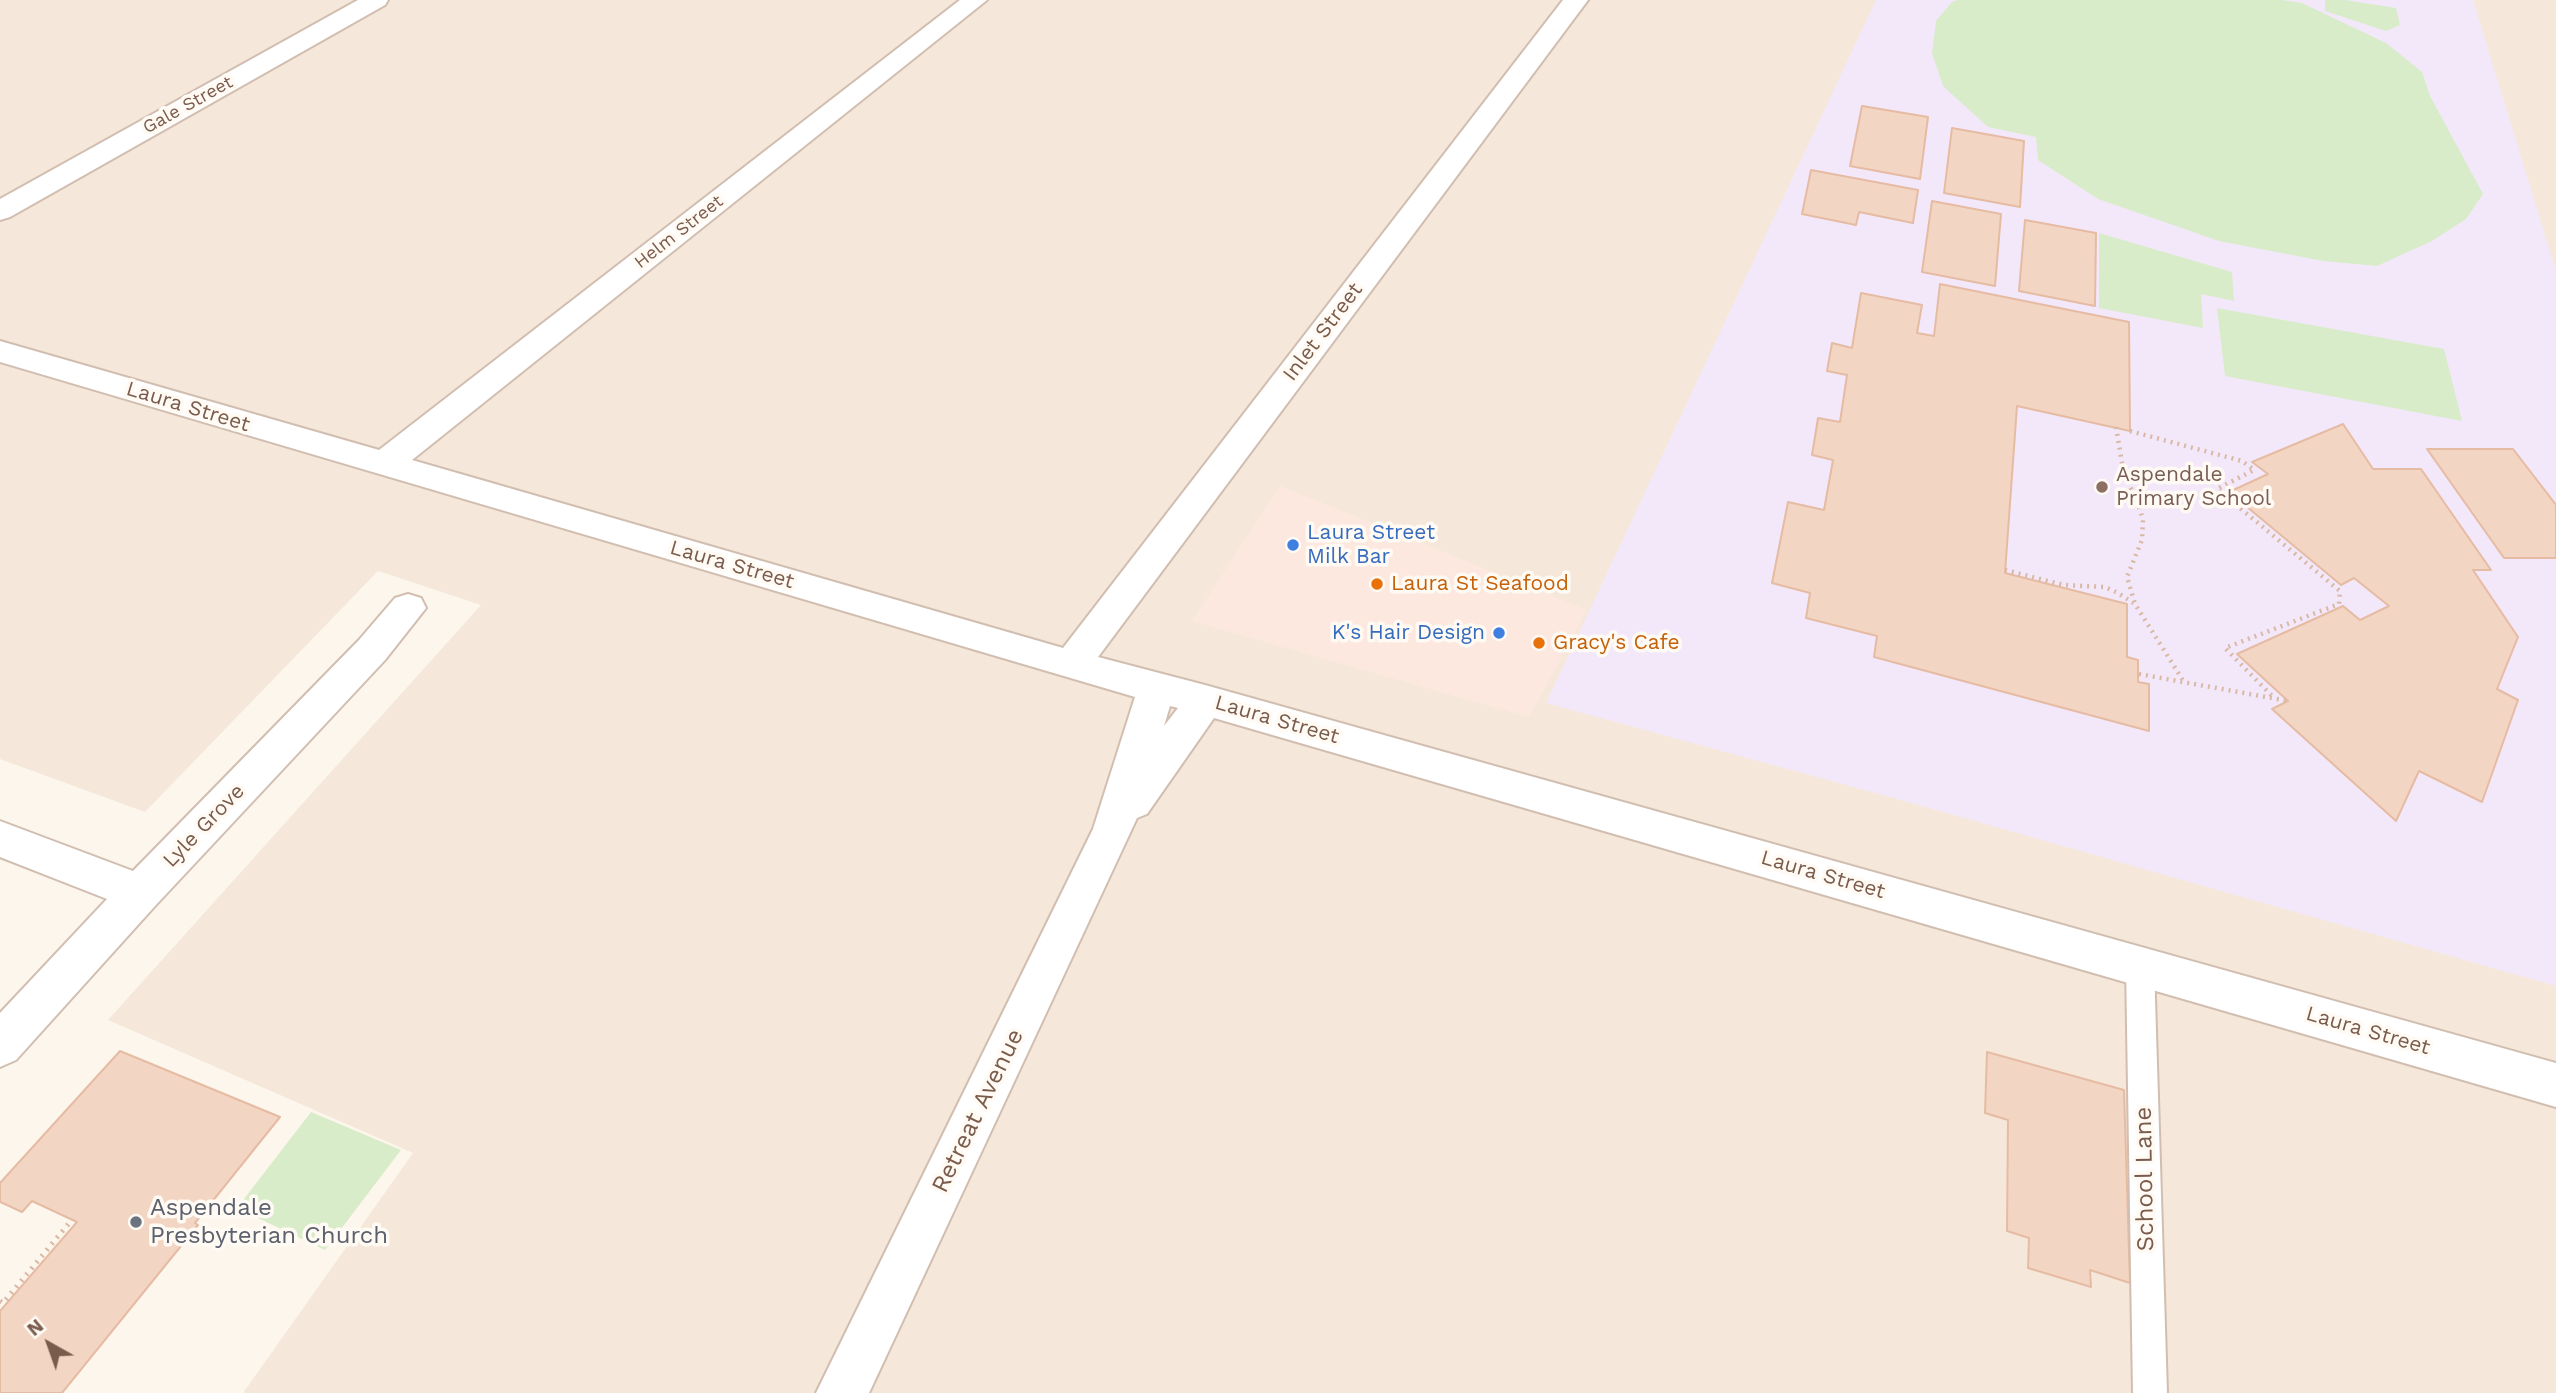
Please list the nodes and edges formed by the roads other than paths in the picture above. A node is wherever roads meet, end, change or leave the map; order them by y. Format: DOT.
graph roads {
  1 [pos="376,0"];
  2 [pos="975,0"];
  3 [pos="1576,0"];
  4 [pos="0,211"];
  5 [pos="0,351"];
  6 [pos="383,465"];
  7 [pos="408,608"];
  8 [pos="1071,665"];
  9 [pos="1157,687"];
  10 [pos="1205,699"];
  11 [pos="1114,830"];
  12 [pos="0,839"];
  13 [pos="140,893"];
  14 [pos="2140,965"];
  15 [pos="0,1045"];
  16 [pos="2556,1086"];
  17 [pos="842,1393"];
  18 [pos="2150,1393"];
  1 -- 4 [label="street, Gale Street"];
  2 -- 6 [label="street, Helm Street"];
  3 -- 8 [label="street, Inlet Street"];
  5 -- 6 [label="street, Laura Street"];
  6 -- 8 [label="street, Laura Street"];
  7 -- 13 [label="street, Lyle Grove"];
  8 -- 9 [label="street, Laura Street"];
  9 -- 10 [label="street, Laura Street"];
  9 -- 11 [label="street, Retreat Avenue"];
  10 -- 11 [label="street, Retreat Avenue"];
  10 -- 14 [label="street, Laura Street"];
  11 -- 17 [label="street, Retreat Avenue"];
  12 -- 13 [label="street"];
  13 -- 15 [label="street, Lyle Grove"];
  14 -- 16 [label="street, Laura Street"];
  14 -- 18 [label="lane, School Lane"];
}
